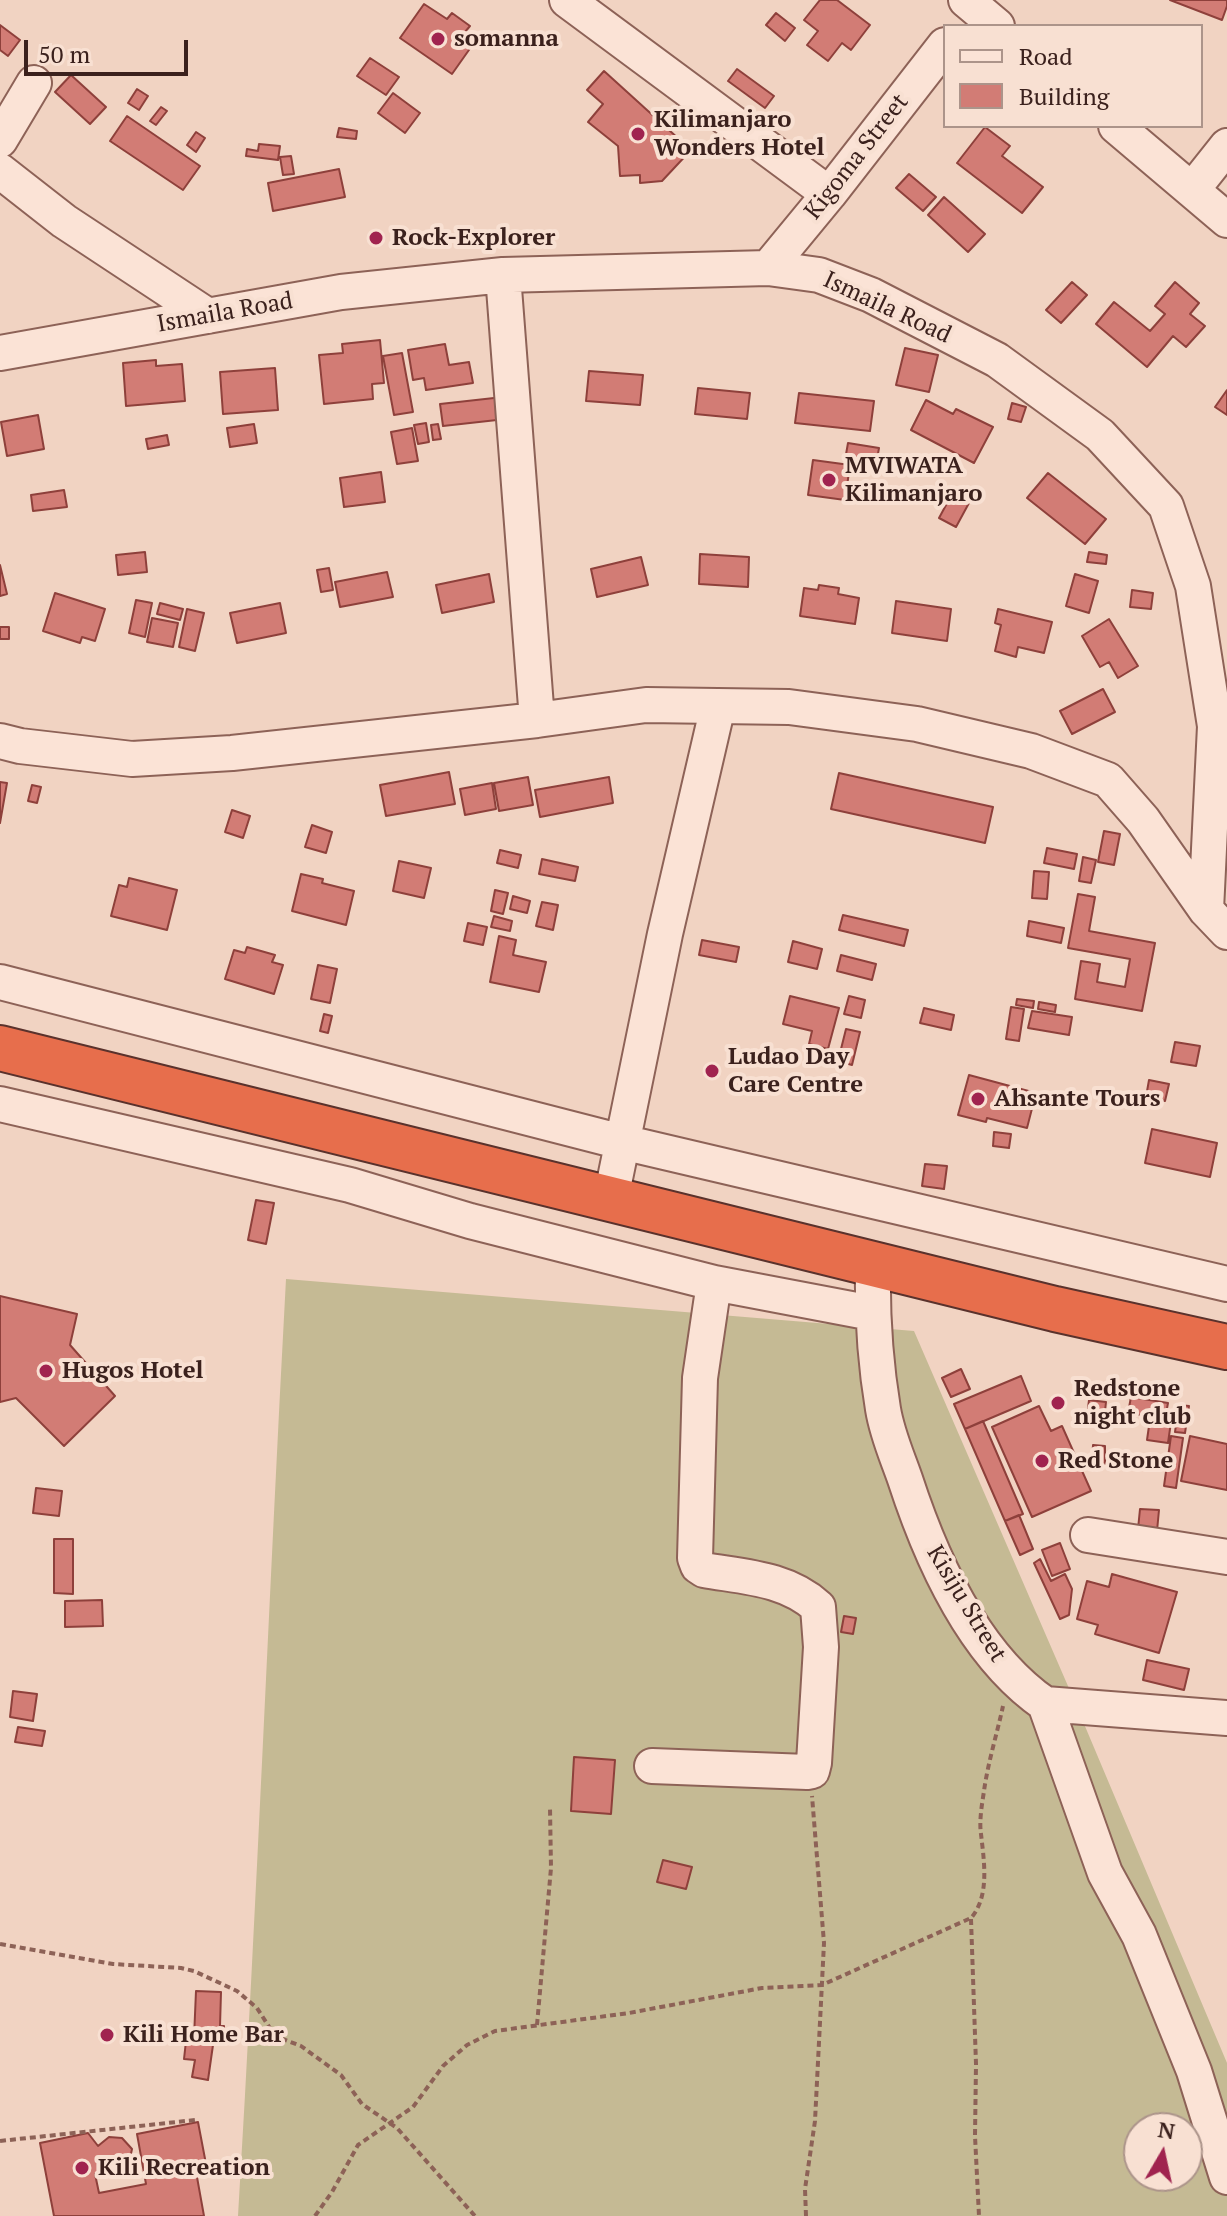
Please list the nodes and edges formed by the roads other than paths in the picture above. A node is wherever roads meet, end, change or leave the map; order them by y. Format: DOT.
graph roads {
  1 [pos="567,0"];
  2 [pos="943,48"];
  3 [pos="34,83"];
  4 [pos="1118,128"];
  5 [pos="0,140"];
  6 [pos="1227,146"];
  7 [pos="0,171"];
  8 [pos="1192,190"];
  9 [pos="829,194"];
  10 [pos="1227,220"];
  11 [pos="768,268"];
  12 [pos="503,275"];
  13 [pos="208,316"];
  14 [pos="0,353"];
  15 [pos="718,706"];
  16 [pos="537,720"];
  17 [pos="0,741"];
  18 [pos="1216,921"];
  19 [pos="0,982"];
  20 [pos="0,1048"];
  21 [pos="0,1104"];
  22 [pos="622,1142"];
  23 [pos="611,1198"];
  24 [pos="873,1263"];
  25 [pos="714,1283"];
  26 [pos="1227,1284"];
  27 [pos="872,1313"];
  28 [pos="1227,1347"];
  29 [pos="1088,1535"];
  30 [pos="1227,1557"];
  31 [pos="1045,1704"];
  32 [pos="1227,1718"];
  33 [pos="652,1766"];
  34 [pos="1227,2177"];
  1 -- 9 [label="street"];
  2 -- 9 [label="street, Kigoma Street"];
  3 -- 5 [label="street"];
  4 -- 8 [label="street"];
  6 -- 8 [label="street"];
  7 -- 13 [label="street"];
  8 -- 10 [label="street"];
  9 -- 11 [label="street, Kigoma Street"];
  11 -- 12 [label="street, Ismaila Road"];
  11 -- 18 [label="street, Ismaila Road"];
  12 -- 13 [label="street, Ismaila Road"];
  12 -- 16 [label="street"];
  13 -- 14 [label="street, Ismaila Road"];
  15 -- 16 [label="street"];
  15 -- 18 [label="street"];
  15 -- 22 [label="street"];
  16 -- 17 [label="street"];
  19 -- 22 [label="street"];
  20 -- 23 [label="highway"];
  21 -- 25 [label="street"];
  22 -- 23 [label="street"];
  22 -- 26 [label="street"];
  23 -- 24 [label="highway"];
  24 -- 27 [label="street, Kisiju Street"];
  24 -- 28 [label="highway"];
  25 -- 27 [label="street"];
  25 -- 33 [label="street"];
  27 -- 31 [label="street, Kisiju Street"];
  29 -- 30 [label="street"];
  31 -- 32 [label="street"];
  31 -- 34 [label="street"];
}
